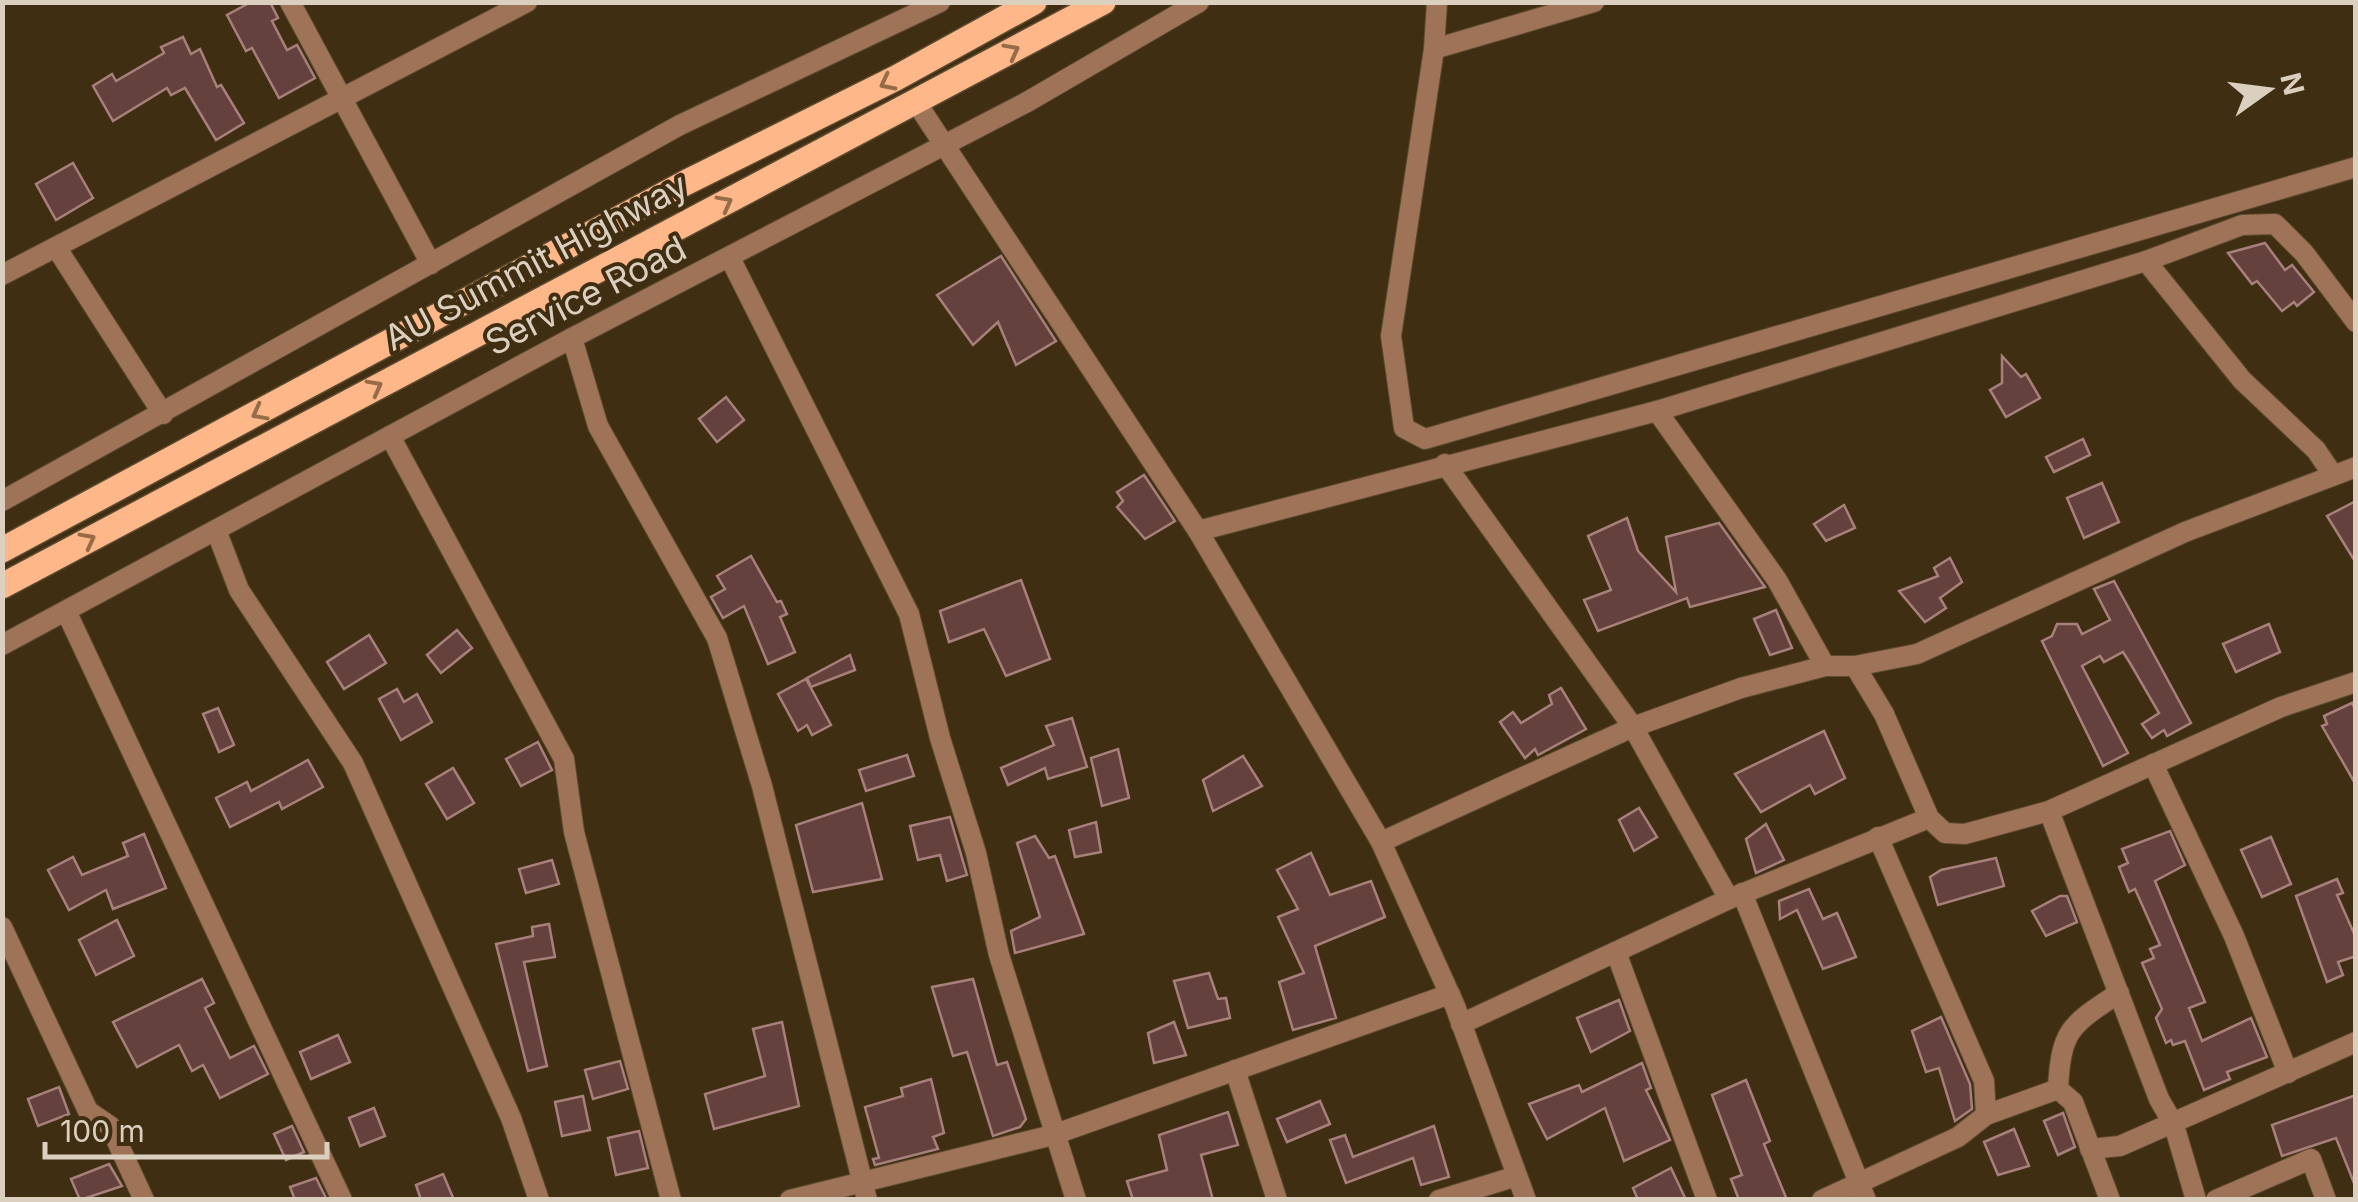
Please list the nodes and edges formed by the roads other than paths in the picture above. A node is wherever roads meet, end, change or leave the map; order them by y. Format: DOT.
graph roads {
  1 [pos="290,2"];
  2 [pos="528,2"];
  3 [pos="940,2"];
  4 [pos="1034,2"];
  5 [pos="1104,2"];
  6 [pos="1199,2"];
  7 [pos="1437,2"];
  8 [pos="1594,2"];
  9 [pos="1434,49"];
  10 [pos="341,96"];
  11 [pos="916,102"];
  12 [pos="942,147"];
  13 [pos="2356,167"];
  14 [pos="56,246"];
  15 [pos="730,258"];
  16 [pos="2146,261"];
  17 [pos="432,264"];
  18 [pos="2,275"];
  19 [pos="2356,322"];
  20 [pos="572,338"];
  21 [pos="1657,411"];
  22 [pos="163,414"];
  23 [pos="390,436"];
  24 [pos="1445,464"];
  25 [pos="2356,467"];
  26 [pos="2333,475"];
  27 [pos="2,501"];
  28 [pos="216,530"];
  29 [pos="1198,530"];
  30 [pos="2,550"];
  31 [pos="2,586"];
  32 [pos="67,613"];
  33 [pos="2,645"];
  34 [pos="1825,666"];
  35 [pos="1855,666"];
  36 [pos="2352,679"];
  37 [pos="1633,728"];
  38 [pos="2153,764"];
  39 [pos="2049,811"];
  40 [pos="1929,818"];
  41 [pos="1878,837"];
  42 [pos="1382,842"];
  43 [pos="1736,896"];
  44 [pos="2,926"];
  45 [pos="1616,952"];
  46 [pos="2119,993"];
  47 [pos="1450,994"];
  48 [pos="1462,1024"];
  49 [pos="2356,1042"];
  50 [pos="1235,1070"];
  51 [pos="2288,1073"];
  52 [pos="2058,1089"];
  53 [pos="1986,1115"];
  54 [pos="2174,1124"];
  55 [pos="1053,1135"];
  56 [pos="2090,1149"];
  57 [pos="1517,1176"];
  58 [pos="1862,1191"];
  59 [pos="866,1192"];
  60 [pos="144,1200"];
  61 [pos="342,1200"];
  62 [pos="539,1200"];
  63 [pos="671,1200"];
  64 [pos="790,1200"];
  65 [pos="1076,1200"];
  66 [pos="1276,1200"];
  67 [pos="1439,1200"];
  68 [pos="1526,1200"];
  69 [pos="1706,1200"];
  70 [pos="1822,1200"];
  71 [pos="2110,1200"];
  72 [pos="2196,1200"];
  73 [pos="2216,1200"];
  74 [pos="2326,1200"];
  1 -- 10 [label="street"];
  2 -- 10 [label="street"];
  3 -- 17 [label="street"];
  4 -- 30 [label="main road, AU Summit Highway, one-way"];
  11 -- 5 [label="main road, AU Summit Highway, one-way"];
  6 -- 12 [label="street, Service Road"];
  7 -- 9 [label="street"];
  8 -- 9 [label="street"];
  9 -- 13 [label="street"];
  10 -- 14 [label="street"];
  10 -- 17 [label="street"];
  11 -- 12 [label="street"];
  31 -- 11 [label="main road, AU Summit Highway, one-way"];
  12 -- 15 [label="street, Service Road"];
  12 -- 29 [label="street"];
  14 -- 18 [label="street"];
  14 -- 22 [label="street"];
  15 -- 20 [label="street, Service Road"];
  15 -- 55 [label="street"];
  16 -- 19 [label="street"];
  16 -- 21 [label="street"];
  16 -- 26 [label="street"];
  17 -- 22 [label="street"];
  20 -- 23 [label="street, Service Road"];
  20 -- 59 [label="street"];
  21 -- 24 [label="street"];
  21 -- 34 [label="street"];
  22 -- 27 [label="street"];
  23 -- 28 [label="street, Service Road"];
  23 -- 63 [label="street"];
  24 -- 29 [label="street"];
  24 -- 37 [label="street"];
  25 -- 26 [label="street"];
  26 -- 35 [label="street"];
  28 -- 32 [label="street, Service Road"];
  28 -- 62 [label="street"];
  29 -- 42 [label="street"];
  32 -- 33 [label="street, Service Road"];
  32 -- 61 [label="street"];
  34 -- 35 [label="street"];
  34 -- 37 [label="street"];
  35 -- 40 [label="street"];
  36 -- 38 [label="street"];
  37 -- 42 [label="street"];
  37 -- 43 [label="street"];
  38 -- 39 [label="street"];
  38 -- 51 [label="street"];
  39 -- 40 [label="street"];
  39 -- 46 [label="street"];
  40 -- 41 [label="street"];
  41 -- 43 [label="street"];
  41 -- 53 [label="street"];
  42 -- 47 [label="street"];
  43 -- 45 [label="street"];
  43 -- 58 [label="street"];
  44 -- 60 [label="street"];
  45 -- 48 [label="street"];
  45 -- 69 [label="street"];
  46 -- 52 [label="street"];
  46 -- 54 [label="street"];
  47 -- 48 [label="street"];
  47 -- 50 [label="street"];
  48 -- 57 [label="street"];
  49 -- 51 [label="street"];
  50 -- 55 [label="street"];
  50 -- 66 [label="street"];
  51 -- 54 [label="street"];
  52 -- 53 [label="street"];
  52 -- 56 [label="street"];
  53 -- 58 [label="street"];
  54 -- 56 [label="street"];
  54 -- 72 [label="street"];
  55 -- 59 [label="street"];
  55 -- 65 [label="street"];
  56 -- 71 [label="street"];
  57 -- 67 [label="street"];
  57 -- 68 [label="street"];
  58 -- 70 [label="street"];
  59 -- 64 [label="street"];
  73 -- 74 [label="street"];
}
